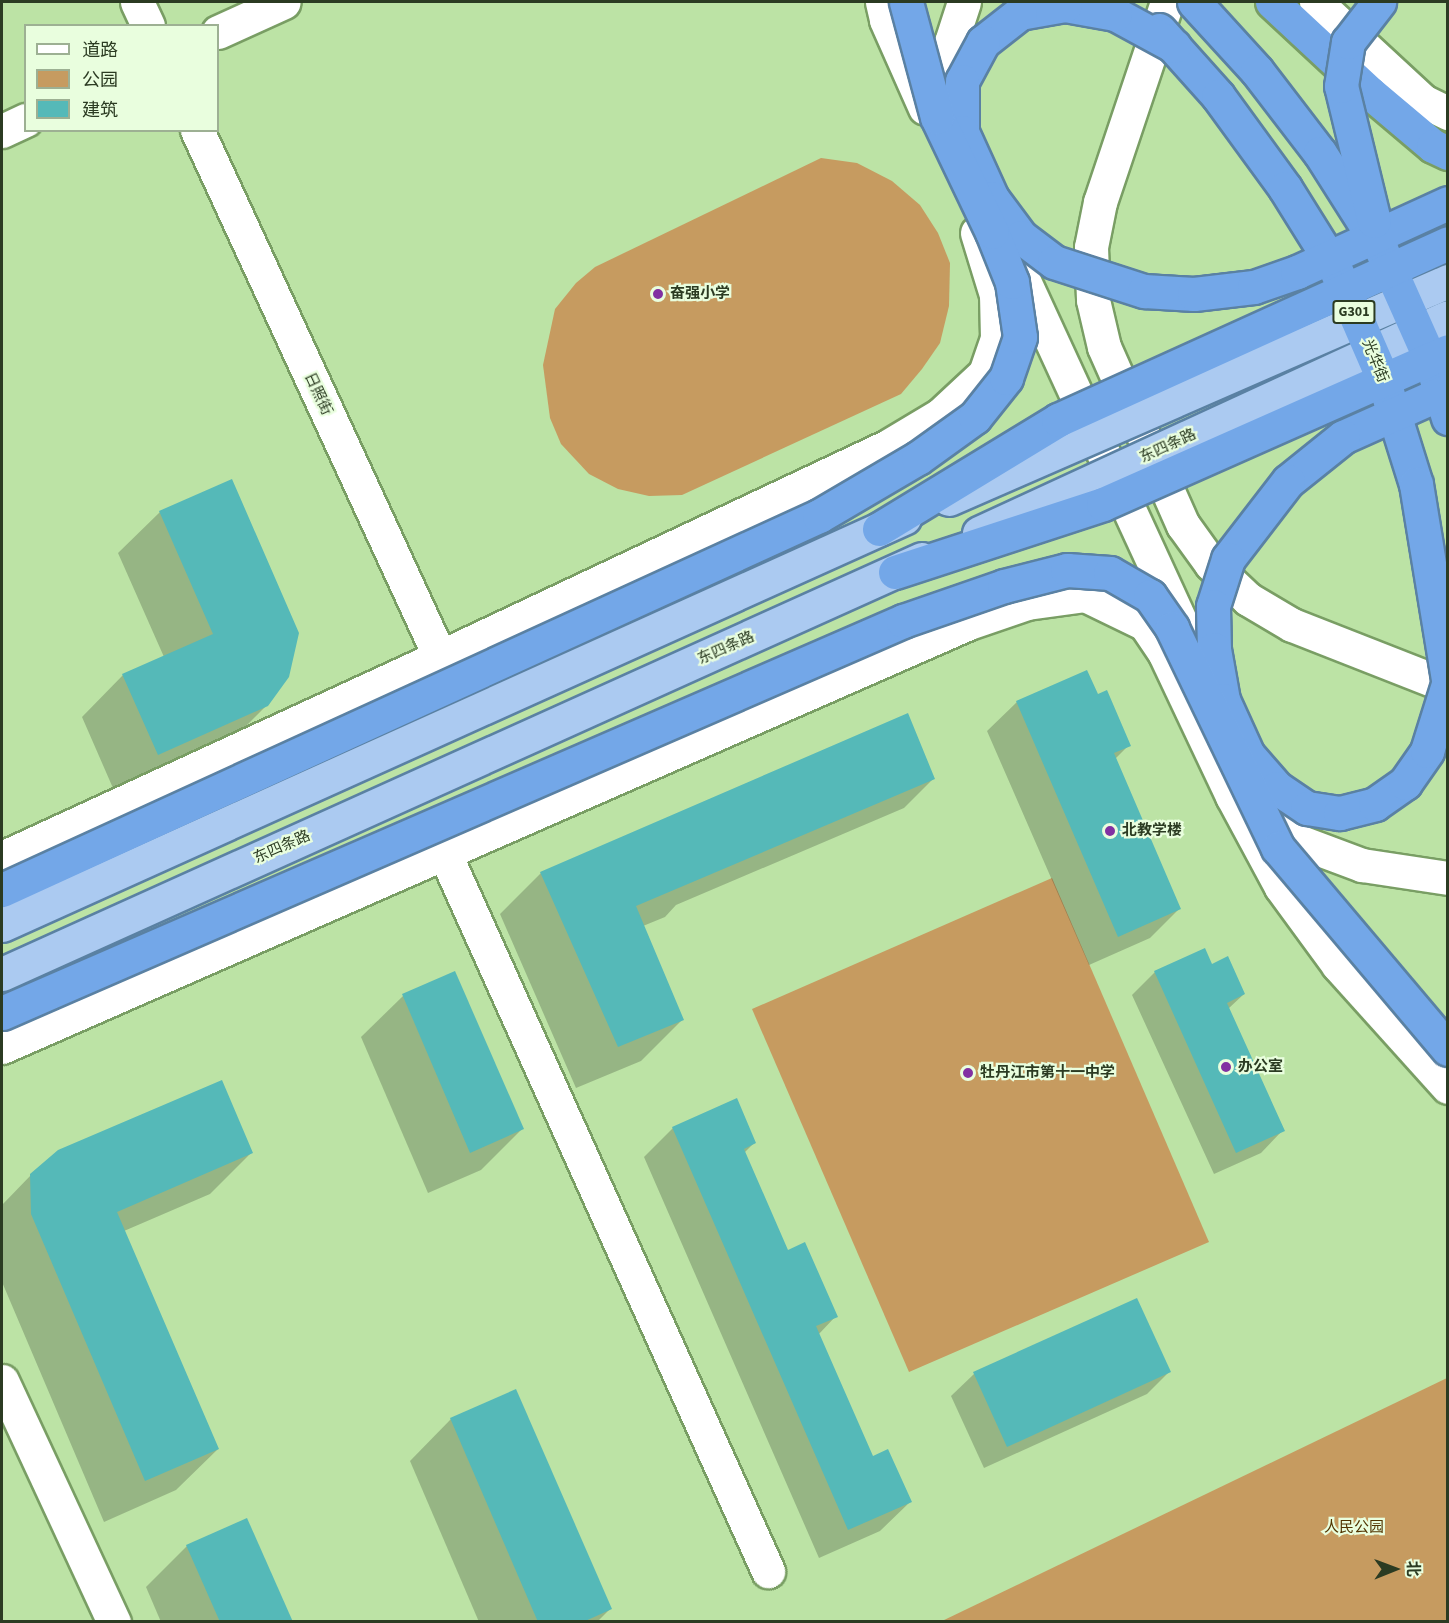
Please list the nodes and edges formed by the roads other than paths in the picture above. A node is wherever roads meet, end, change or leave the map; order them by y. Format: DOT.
graph roads {
  1 [pos="137,2"];
  2 [pos="284,2"];
  3 [pos="882,2"];
  4 [pos="906,2"];
  5 [pos="964,2"];
  6 [pos="1133,2"];
  7 [pos="1167,2"];
  8 [pos="1194,2"];
  9 [pos="1272,2"];
  10 [pos="1316,2"];
  11 [pos="1379,2"];
  12 [pos="147,24"];
  13 [pos="219,32"];
  14 [pos="1174,46"];
  15 [pos="941,100"];
  16 [pos="1448,113"];
  17 [pos="24,121"];
  18 [pos="2,131"];
  19 [pos="197,132"];
  20 [pos="1448,153"];
  21 [pos="947,158"];
  22 [pos="1448,203"];
  23 [pos="1448,243"];
  24 [pos="1381,249"];
  25 [pos="1448,280"];
  26 [pos="1448,317"];
  27 [pos="1439,355"];
  28 [pos="1448,390"];
  29 [pos="1448,418"];
  30 [pos="879,529"];
  31 [pos="895,572"];
  32 [pos="440,657"];
  33 [pos="1448,683"];
  34 [pos="1232,796"];
  35 [pos="1275,826"];
  36 [pos="444,852"];
  37 [pos="2,858"];
  38 [pos="1448,878"];
  39 [pos="2,890"];
  40 [pos="2,925"];
  41 [pos="2,974"];
  42 [pos="2,1013"];
  43 [pos="2,1047"];
  44 [pos="1448,1049"];
  45 [pos="1448,1087"];
  46 [pos="2,1381"];
  47 [pos="768,1571"];
  48 [pos="114,1622"];
  1 -- 12 [label="street"];
  2 -- 13 [label="street"];
  3 -- 21 [label="street"];
  4 -- 39 [label="highway, bridge"];
  5 -- 15 [label="street"];
  6 -- 14 [label="highway, 光华街 / G301, bridge"];
  7 -- 33 [label="street"];
  8 -- 24 [label="highway, bridge"];
  9 -- 20 [label="highway"];
  10 -- 16 [label="street"];
  11 -- 24 [label="highway, bridge"];
  14 -- 22 [label="highway, bridge"];
  14 -- 33 [label="highway, 光华街 / G301, bridge"];
  15 -- 21 [label="street"];
  15 -- 35 [label="street"];
  17 -- 18 [label="street"];
  19 -- 32 [label="street, 日照街"];
  21 -- 32 [label="street"];
  23 -- 30 [label="highway, bridge"];
  24 -- 27 [label="highway, bridge"];
  25 -- 30 [label="main road, bridge"];
  26 -- 31 [label="main road, 东四条路, bridge"];
  27 -- 28 [label="highway, bridge"];
  27 -- 29 [label="highway, bridge"];
  27 -- 31 [label="highway, bridge"];
  28 -- 33 [label="highway, bridge"];
  30 -- 40 [label="main road, bridge"];
  31 -- 41 [label="main road, 东四条路, bridge"];
  32 -- 37 [label="street"];
  34 -- 35 [label="street"];
  34 -- 36 [label="street"];
  34 -- 45 [label="street"];
  35 -- 38 [label="street"];
  36 -- 43 [label="street"];
  36 -- 47 [label="street"];
  42 -- 44 [label="highway, bridge"];
  46 -- 48 [label="street"];
}
